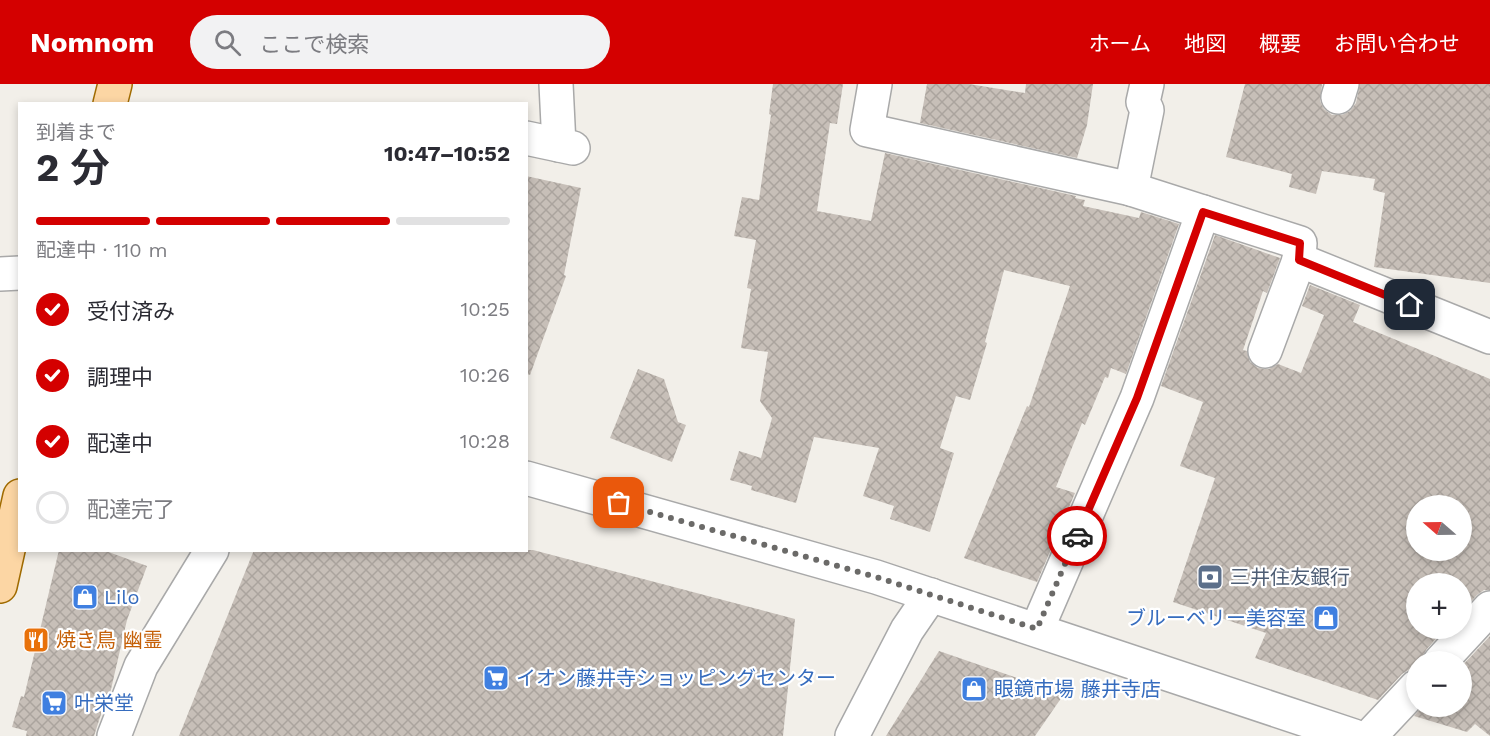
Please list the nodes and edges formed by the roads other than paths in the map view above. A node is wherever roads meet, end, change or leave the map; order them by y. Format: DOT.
graph roads {
  1 [pos="115,84"];
  2 [pos="556,84"];
  3 [pos="875,84"];
  4 [pos="1147,84"];
  5 [pos="110,102"];
  6 [pos="528,138"];
  7 [pos="1131,189"];
  8 [pos="1203,212"];
  9 [pos="1299,260"];
  10 [pos="18,273"];
  11 [pos="0,274"];
  12 [pos="1490,337"];
  13 [pos="1265,351"];
  14 [pos="528,479"];
  15 [pos="18,505"];
  16 [pos="212,552"];
  17 [pos="0,586"];
  18 [pos="931,595"];
  19 [pos="1490,608"];
  20 [pos="1037,629"];
  21 [pos="1450,651"];
  22 [pos="1406,698"];
  23 [pos="114,736"];
  24 [pos="852,736"];
  25 [pos="1354,736"];
  26 [pos="1370,736"];
  1 -- 5 [label="main road"];
  2 -- 6 [label="street"];
  3 -- 7 [label="street"];
  4 -- 7 [label="street"];
  7 -- 8 [label="street"];
  8 -- 9 [label="street"];
  8 -- 20 [label="street"];
  9 -- 12 [label="street"];
  9 -- 13 [label="street"];
  10 -- 11 [label="street"];
  14 -- 18 [label="street"];
  15 -- 17 [label="main road"];
  16 -- 23 [label="street"];
  18 -- 20 [label="street"];
  18 -- 24 [label="street"];
  19 -- 21 [label="street"];
  20 -- 25 [label="street"];
  22 -- 26 [label="street"];
}
